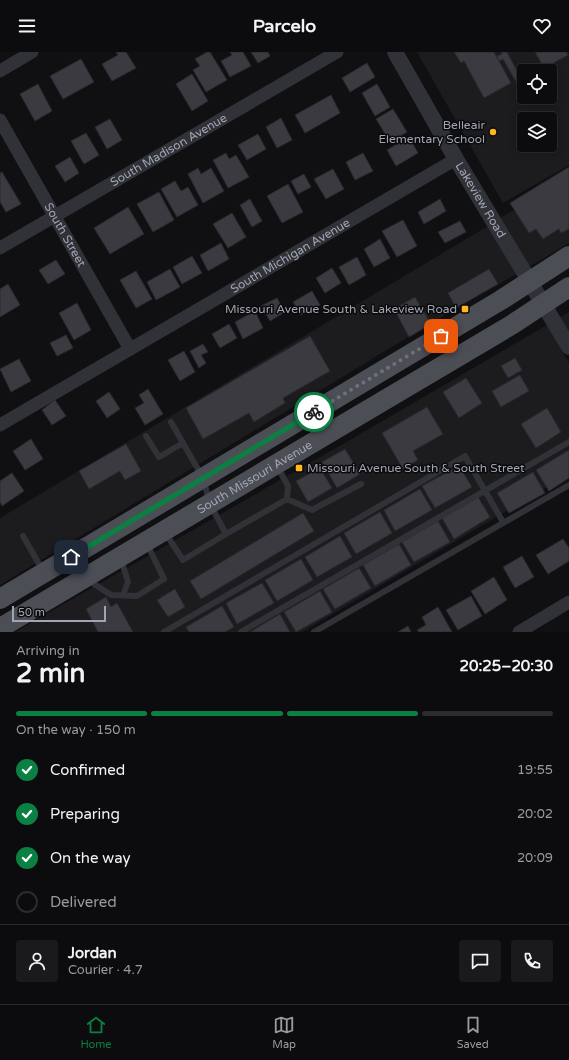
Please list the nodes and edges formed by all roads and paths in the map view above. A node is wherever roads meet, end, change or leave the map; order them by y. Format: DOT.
graph roads {
  1 [pos="32,52"];
  2 [pos="336,52"];
  3 [pos="395,52"];
  4 [pos="0,70"];
  5 [pos="0,120"];
  6 [pos="456,159"];
  7 [pos="55,216"];
  8 [pos="0,248"];
  9 [pos="569,256"];
  10 [pos="530,282"];
  11 [pos="569,287"];
  12 [pos="543,304"];
  13 [pos="569,347"];
  14 [pos="130,349"];
  15 [pos="171,422"];
  16 [pos="0,425"];
  17 [pos="146,436"];
  18 [pos="569,442"];
  19 [pos="183,443"];
  20 [pos="276,465"];
  21 [pos="203,478"];
  22 [pos="361,484"];
  23 [pos="569,485"];
  24 [pos="484,490"];
  25 [pos="286,500"];
  26 [pos="210,504"];
  27 [pos="503,522"];
  28 [pos="164,531"];
  29 [pos="226,534"];
  30 [pos="23,536"];
  31 [pos="146,542"];
  32 [pos="120,557"];
  33 [pos="44,572"];
  34 [pos="85,578"];
  35 [pos="123,595"];
  36 [pos="0,599"];
  37 [pos="569,602"];
  38 [pos="0,628"];
  39 [pos="164,632"];
  40 [pos="241,632"];
  41 [pos="314,632"];
  42 [pos="519,632"];
  1 -- 4 [label="street"];
  2 -- 7 [label="street, South Madison Avenue"];
  3 -- 6 [label="street, Lakeview Road"];
  5 -- 7 [label="street, South Street"];
  6 -- 10 [label="street, Lakeview Road"];
  6 -- 14 [label="street, South Michigan Avenue"];
  7 -- 8 [label="street, South Madison Avenue"];
  7 -- 14 [label="street, South Street"];
  9 -- 10 [label="main road, South Missouri Avenue"];
  10 -- 12 [label="street, Lakeview Road"];
  10 -- 21 [label="main road, South Missouri Avenue"];
  11 -- 12 [label="main road, South Missouri Avenue"];
  12 -- 13 [label="street, Lakeview Road"];
  12 -- 20 [label="main road, South Missouri Avenue"];
  14 -- 16 [label="street, South Michigan Avenue"];
  15 -- 19 [label="lane"];
  17 -- 19 [label="lane"];
  18 -- 24 [label="lane"];
  19 -- 21 [label="lane"];
  20 -- 25 [label="lane"];
  20 -- 26 [label="main road, South Missouri Avenue"];
  21 -- 26 [label="lane"];
  21 -- 33 [label="main road, South Missouri Avenue"];
  22 -- 25 [label="lane"];
  23 -- 27 [label="lane"];
  24 -- 27 [label="lane"];
  24 -- 39 [label="lane"];
  24 -- 40 [label="lane"];
  25 -- 29 [label="lane"];
  26 -- 28 [label="main road, South Missouri Avenue"];
  26 -- 29 [label="lane"];
  27 -- 41 [label="lane"];
  28 -- 29 [label="lane"];
  28 -- 31 [label="main road, South Missouri Avenue"];
  30 -- 33 [label="lane"];
  31 -- 32 [label="main road, South Missouri Avenue"];
  31 -- 35 [label="lane"];
  32 -- 34 [label="main road, South Missouri Avenue"];
  32 -- 35 [label="lane"];
  33 -- 36 [label="main road, South Missouri Avenue"];
  34 -- 35 [label="lane"];
  34 -- 38 [label="main road, South Missouri Avenue"];
  37 -- 42 [label="street"];
}
